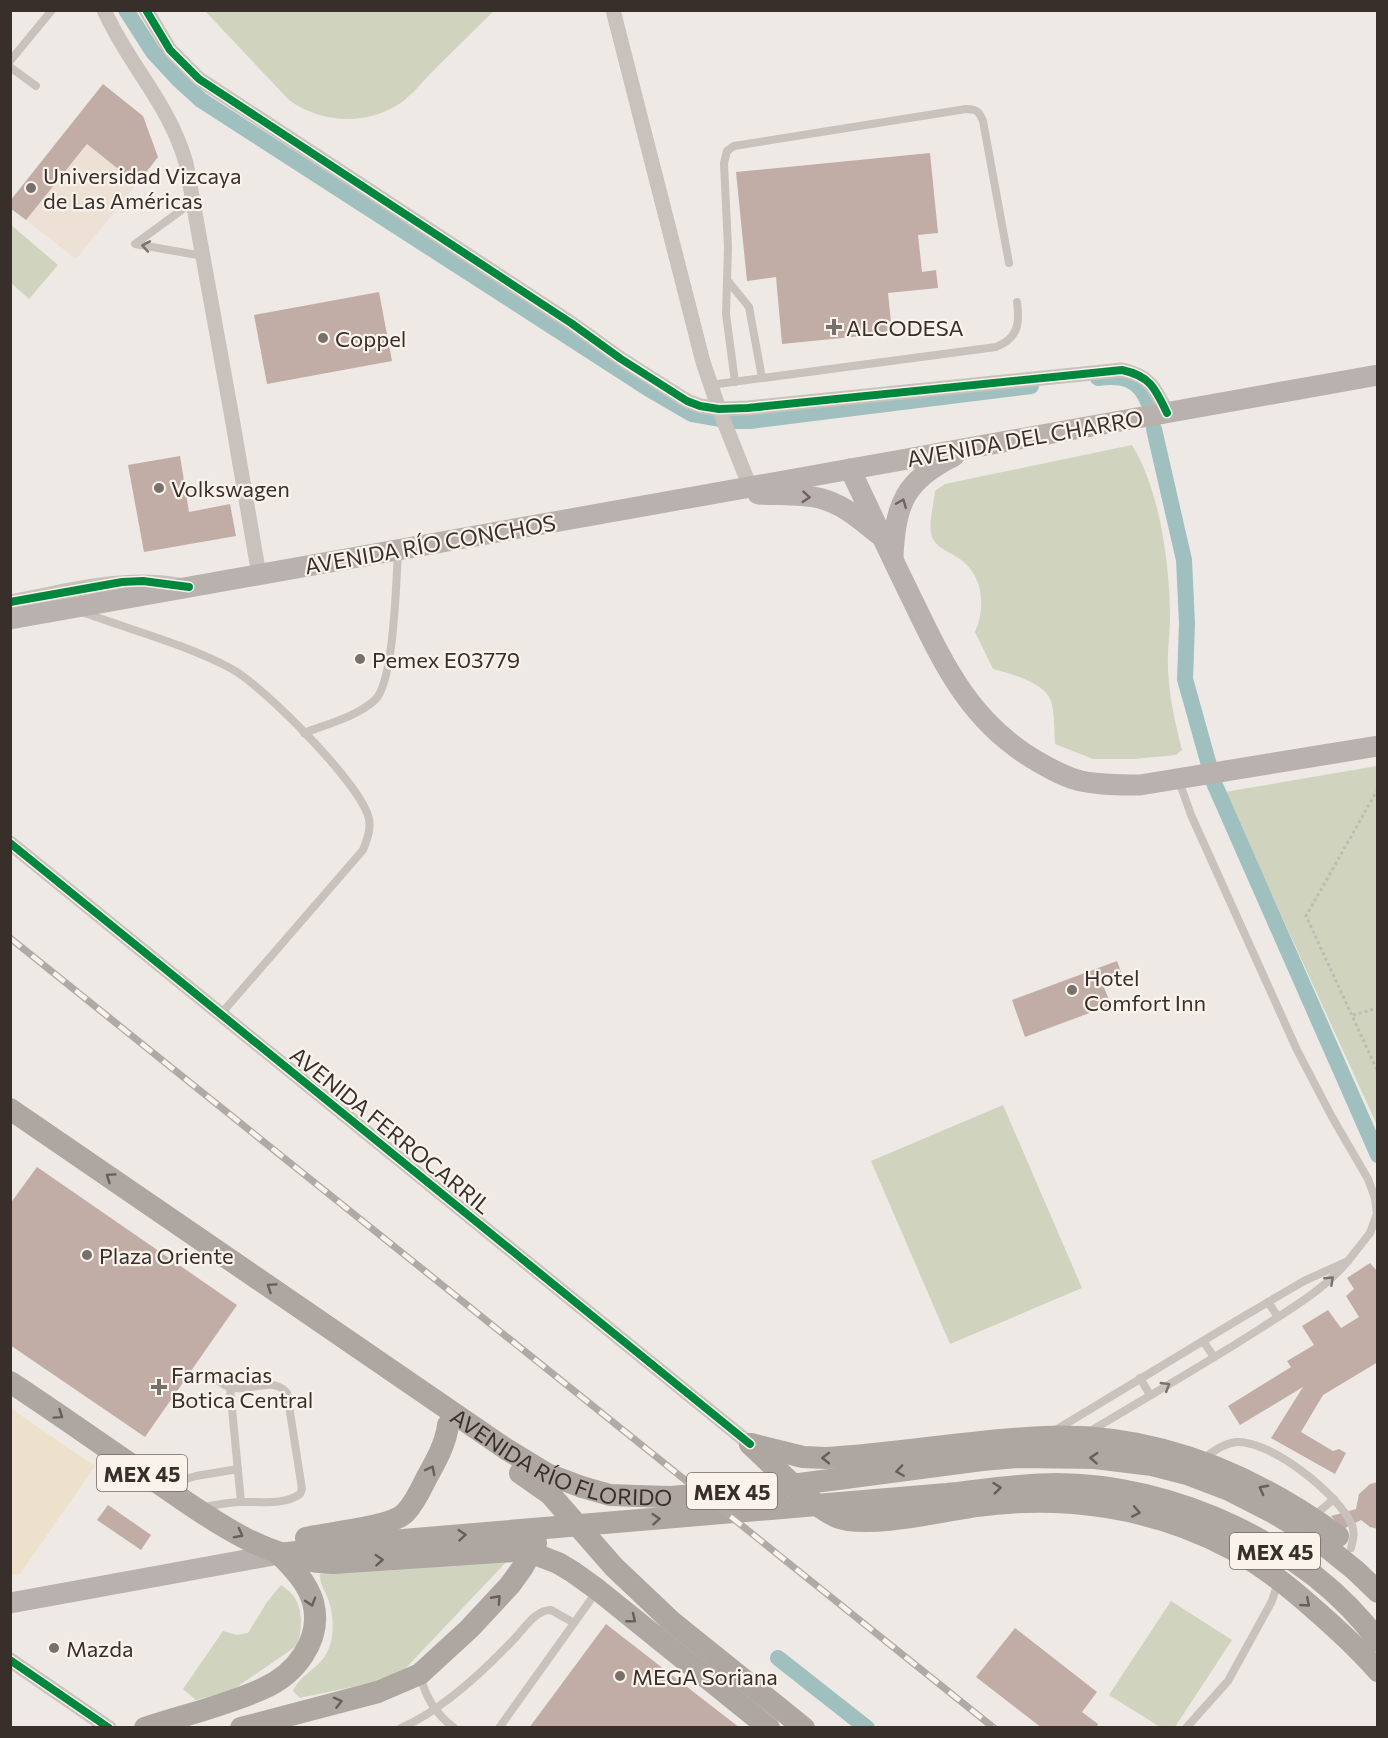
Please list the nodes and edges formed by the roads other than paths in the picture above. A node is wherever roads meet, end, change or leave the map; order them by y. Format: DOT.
graph roads {
  1 [pos="52,10"];
  2 [pos="104,10"];
  3 [pos="146,10"];
  4 [pos="613,10"];
  5 [pos="10,61"];
  6 [pos="10,67"];
  7 [pos="36,86"];
  8 [pos="194,201"];
  9 [pos="203,256"];
  10 [pos="1009,263"];
  11 [pos="728,281"];
  12 [pos="1017,302"];
  13 [pos="1377,375"];
  14 [pos="762,378"];
  15 [pos="735,382"];
  16 [pos="710,385"];
  17 [pos="719,409"];
  18 [pos="1167,413"];
  19 [pos="972,448"];
  20 [pos="850,469"];
  21 [pos="750,487"];
  22 [pos="727,491"];
  23 [pos="883,538"];
  24 [pos="398,550"];
  25 [pos="893,561"];
  26 [pos="259,575"];
  27 [pos="189,587"];
  28 [pos="10,602"];
  29 [pos="72,608"];
  30 [pos="10,619"];
  31 [pos="304,733"];
  32 [pos="1377,746"];
  33 [pos="1178,779"];
  34 [pos="10,843"];
  35 [pos="220,1015"];
  36 [pos="10,1109"];
  37 [pos="1348,1261"];
  38 [pos="1268,1302"];
  39 [pos="305,1311"];
  40 [pos="1278,1317"];
  41 [pos="1203,1341"];
  42 [pos="1214,1358"];
  43 [pos="209,1374"];
  44 [pos="1140,1378"];
  45 [pos="10,1382"];
  46 [pos="230,1388"];
  47 [pos="1150,1395"];
  48 [pos="448,1425"];
  49 [pos="1045,1437"];
  50 [pos="1080,1437"];
  51 [pos="750,1444"];
  52 [pos="861,1456"];
  53 [pos="1200,1461"];
  54 [pos="238,1469"];
  55 [pos="163,1486"];
  56 [pos="550,1494"];
  57 [pos="1334,1499"];
  58 [pos="242,1502"];
  59 [pos="195,1508"];
  60 [pos="1312,1518"];
  61 [pos="882,1520"];
  62 [pos="1351,1548"];
  63 [pos="532,1553"];
  64 [pos="279,1554"];
  65 [pos="1377,1572"];
  66 [pos="1279,1580"];
  67 [pos="598,1590"];
  68 [pos="1377,1592"];
  69 [pos="10,1603"];
  70 [pos="574,1623"];
  71 [pos="1377,1641"];
  72 [pos="10,1660"];
  73 [pos="1377,1671"];
  74 [pos="420,1674"];
  75 [pos="276,1681"];
  76 [pos="434,1709"];
  77 [pos="296,1713"];
  78 [pos="252,1726"];
  79 [pos="109,1728"];
  80 [pos="145,1728"];
  81 [pos="401,1728"];
  82 [pos="454,1728"];
  83 [pos="499,1728"];
  84 [pos="769,1728"];
  85 [pos="804,1728"];
  86 [pos="1186,1728"];
  1 -- 5 [label="lane"];
  2 -- 8 [label="street"];
  3 -- 17 [label="street"];
  4 -- 16 [label="street"];
  6 -- 7 [label="lane"];
  8 -- 9 [label="street"];
  9 -- 8 [label="lane, one-way"];
  9 -- 26 [label="street"];
  10 -- 11 [label="lane"];
  11 -- 14 [label="lane"];
  11 -- 15 [label="lane"];
  12 -- 14 [label="lane"];
  13 -- 18 [label="main road, AVENIDA DEL CHARRO"];
  14 -- 15 [label="lane"];
  15 -- 16 [label="lane"];
  16 -- 17 [label="street"];
  17 -- 18 [label="street"];
  17 -- 21 [label="street"];
  18 -- 19 [label="main road, AVENIDA DEL CHARRO"];
  19 -- 20 [label="main road, AVENIDA DEL CHARRO"];
  25 -- 19 [label="main road, one-way"];
  20 -- 21 [label="main road, AVENIDA RÍO CONCHOS"];
  20 -- 23 [label="main road"];
  21 -- 22 [label="main road, AVENIDA RÍO CONCHOS"];
  22 -- 23 [label="main road, one-way"];
  22 -- 24 [label="main road, AVENIDA RÍO CONCHOS"];
  23 -- 25 [label="main road"];
  24 -- 26 [label="main road, AVENIDA RÍO CONCHOS"];
  24 -- 31 [label="lane"];
  25 -- 33 [label="main road"];
  26 -- 27 [label="main road, AVENIDA RÍO CONCHOS"];
  27 -- 28 [label="street"];
  27 -- 29 [label="main road, AVENIDA RÍO CONCHOS"];
  29 -- 30 [label="main road, AVENIDA RÍO CONCHOS"];
  29 -- 31 [label="lane"];
  31 -- 35 [label="lane"];
  32 -- 33 [label="main road"];
  33 -- 37 [label="lane"];
  34 -- 35 [label="street, AVENIDA FERROCARRIL"];
  35 -- 51 [label="street, AVENIDA FERROCARRIL"];
  39 -- 36 [label="main road, MEX 45, one-way"];
  37 -- 38 [label="lane"];
  40 -- 37 [label="lane, one-way"];
  38 -- 40 [label="lane"];
  38 -- 41 [label="lane"];
  39 -- 48 [label="main road"];
  39 -- 56 [label="main road"];
  68 -- 39 [label="main road, AVENIDA RÍO FLORIDO / MEX 45, one-way"];
  40 -- 42 [label="lane"];
  41 -- 42 [label="lane"];
  41 -- 44 [label="lane"];
  47 -- 42 [label="lane, one-way"];
  43 -- 46 [label="lane"];
  44 -- 47 [label="lane"];
  44 -- 49 [label="lane"];
  45 -- 55 [label="main road, MEX 45, one-way"];
  46 -- 54 [label="lane"];
  46 -- 58 [label="lane"];
  47 -- 50 [label="lane"];
  48 -- 56 [label="main road"];
  64 -- 48 [label="main road, one-way"];
  49 -- 50 [label="main road"];
  49 -- 52 [label="main road"];
  50 -- 53 [label="main road"];
  52 -- 51 [label="main road, one-way"];
  51 -- 61 [label="main road"];
  52 -- 61 [label="main road"];
  53 -- 57 [label="lane"];
  60 -- 53 [label="main road, one-way"];
  54 -- 55 [label="lane"];
  54 -- 58 [label="lane"];
  55 -- 59 [label="main road, MEX 45"];
  56 -- 63 [label="main road"];
  56 -- 85 [label="main road"];
  57 -- 60 [label="lane"];
  57 -- 62 [label="lane"];
  58 -- 59 [label="lane"];
  59 -- 64 [label="main road, MEX 45, one-way"];
  60 -- 62 [label="main road"];
  61 -- 66 [label="main road, one-way"];
  62 -- 65 [label="main road"];
  64 -- 63 [label="main road, one-way"];
  63 -- 67 [label="main road"];
  74 -- 63 [label="main road, one-way"];
  64 -- 69 [label="main road"];
  64 -- 71 [label="main road, AVENIDA RÍO FLORIDO / MEX 45, one-way"];
  64 -- 75 [label="main road, one-way"];
  66 -- 73 [label="main road, one-way"];
  66 -- 86 [label="lane"];
  67 -- 70 [label="lane"];
  67 -- 84 [label="main road, one-way"];
  70 -- 76 [label="lane"];
  70 -- 83 [label="lane"];
  72 -- 79 [label="street"];
  74 -- 76 [label="lane"];
  77 -- 74 [label="main road, one-way"];
  75 -- 77 [label="main road"];
  75 -- 80 [label="main road"];
  76 -- 81 [label="lane"];
  76 -- 82 [label="lane"];
  77 -- 78 [label="main road"];
}
